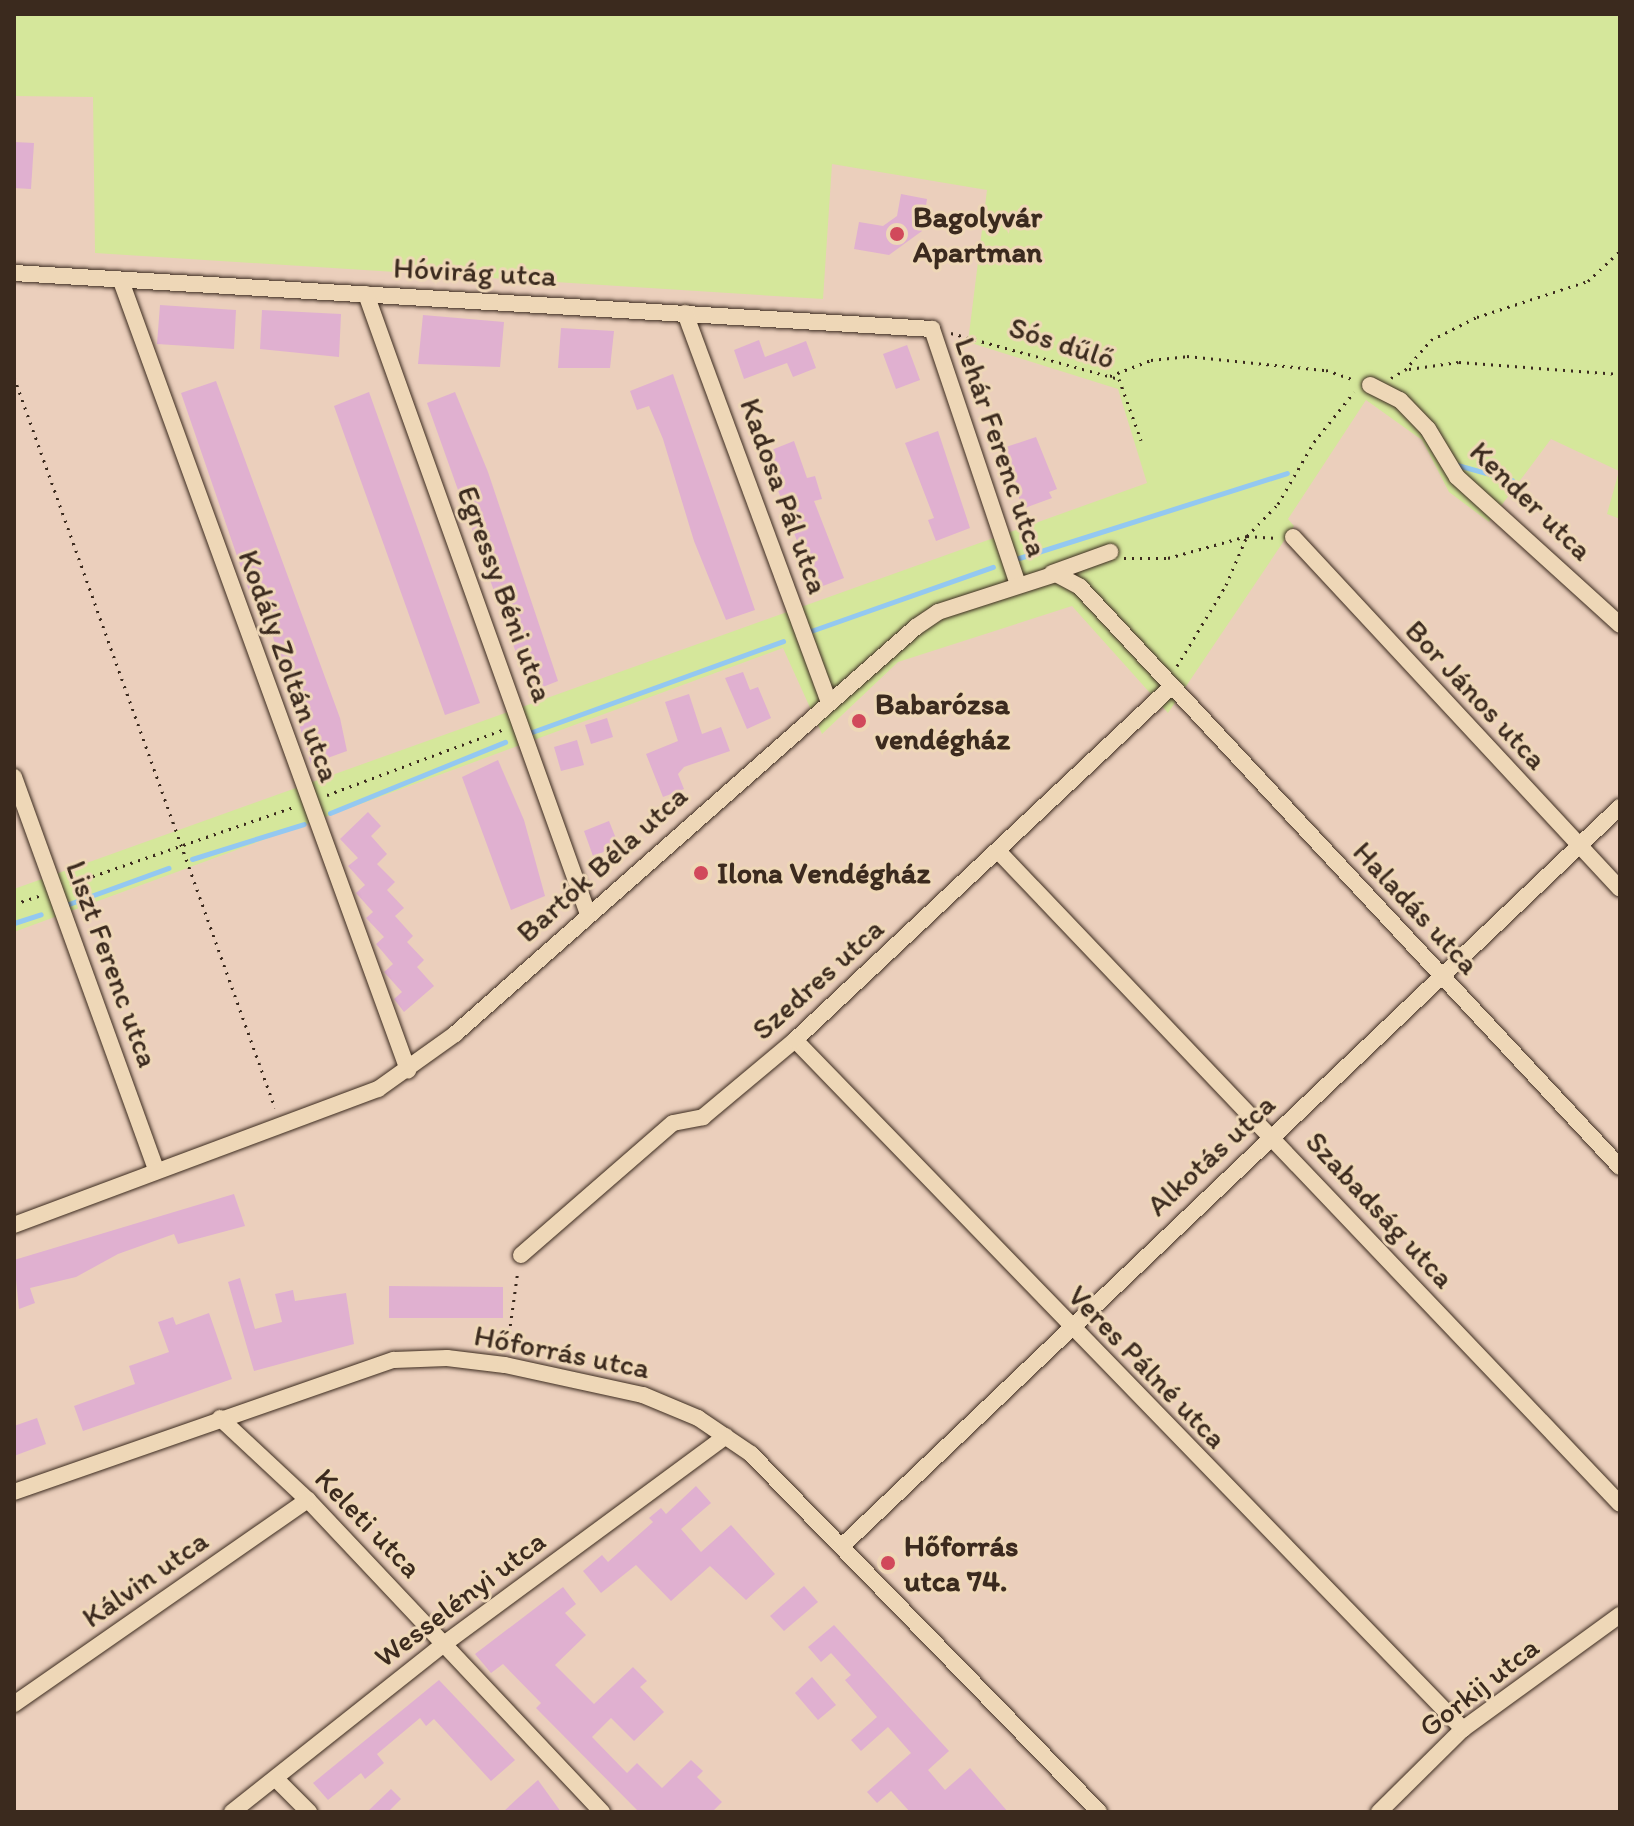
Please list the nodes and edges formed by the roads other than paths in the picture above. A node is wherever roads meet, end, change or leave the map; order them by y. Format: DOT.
graph roads {
  1 [pos="14,273"];
  2 [pos="121,281"];
  3 [pos="366,294"];
  4 [pos="685,313"];
  5 [pos="932,329"];
  6 [pos="1370,385"];
  7 [pos="1293,537"];
  8 [pos="1104,554"];
  9 [pos="1046,575"];
  10 [pos="1018,584"];
  11 [pos="1620,625"];
  12 [pos="1168,684"];
  13 [pos="828,700"];
  14 [pos="14,777"];
  15 [pos="1620,807"];
  16 [pos="1578,846"];
  17 [pos="999,852"];
  18 [pos="1620,889"];
  19 [pos="588,914"];
  20 [pos="1441,976"];
  21 [pos="795,1040"];
  22 [pos="408,1070"];
  23 [pos="1272,1137"];
  24 [pos="1620,1167"];
  25 [pos="156,1170"];
  26 [pos="14,1224"];
  27 [pos="521,1255"];
  28 [pos="1069,1327"];
  29 [pos="220,1418"];
  30 [pos="726,1436"];
  31 [pos="14,1492"];
  32 [pos="308,1500"];
  33 [pos="1620,1504"];
  34 [pos="842,1546"];
  35 [pos="1620,1615"];
  36 [pos="444,1644"];
  37 [pos="14,1704"];
  38 [pos="1463,1729"];
  39 [pos="276,1779"];
  40 [pos="232,1812"];
  41 [pos="309,1812"];
  42 [pos="602,1812"];
  43 [pos="1099,1812"];
  44 [pos="1379,1812"];
  1 -- 2 [label="street, Hóvirág utca"];
  2 -- 3 [label="street, Hóvirág utca"];
  2 -- 22 [label="street, Kodály Zoltán utca"];
  3 -- 4 [label="street, Hóvirág utca"];
  3 -- 19 [label="street, Egressy Béni utca"];
  4 -- 5 [label="street, Hóvirág utca"];
  4 -- 13 [label="street, Kadosa Pál utca"];
  5 -- 10 [label="street, Lehár Ferenc utca"];
  6 -- 11 [label="street, Kender utca"];
  7 -- 16 [label="street, Bor János utca"];
  8 -- 9 [label="street, Bartók Béla utca"];
  9 -- 10 [label="street, Bartók Béla utca"];
  9 -- 12 [label="street"];
  10 -- 13 [label="street, Bartók Béla utca"];
  12 -- 17 [label="street, Szedres utca"];
  12 -- 20 [label="street, Haladás utca"];
  13 -- 19 [label="street, Bartók Béla utca"];
  14 -- 25 [label="street, Liszt Ferenc utca"];
  15 -- 16 [label="street, Alkotás utca"];
  16 -- 18 [label="street, Bor János utca"];
  16 -- 20 [label="street, Alkotás utca"];
  17 -- 21 [label="street, Szedres utca"];
  17 -- 23 [label="street, Szabadság utca"];
  19 -- 22 [label="street, Bartók Béla utca"];
  20 -- 23 [label="street, Alkotás utca"];
  20 -- 24 [label="street, Haladás utca"];
  21 -- 27 [label="street, Szedres utca"];
  21 -- 28 [label="street, Veres Pálné utca"];
  22 -- 25 [label="street, Bartók Béla utca"];
  23 -- 28 [label="street, Alkotás utca"];
  23 -- 33 [label="street, Szabadság utca"];
  25 -- 26 [label="street, Bartók Béla utca"];
  28 -- 34 [label="street, Alkotás utca"];
  28 -- 38 [label="street, Veres Pálné utca"];
  29 -- 30 [label="street, Hőforrás utca"];
  29 -- 31 [label="street, Hőforrás utca"];
  29 -- 32 [label="street, Keleti utca"];
  30 -- 34 [label="street, Hőforrás utca"];
  30 -- 36 [label="street, Wesselényi utca"];
  32 -- 36 [label="street, Keleti utca"];
  32 -- 37 [label="street, Kálvin utca"];
  34 -- 43 [label="street, Hőforrás utca"];
  35 -- 38 [label="street, Gorkij utca"];
  36 -- 39 [label="street, Wesselényi utca"];
  36 -- 42 [label="street, Keleti utca"];
  38 -- 44 [label="street, Gorkij utca"];
  39 -- 40 [label="street, Wesselényi utca"];
  39 -- 41 [label="street"];
}
